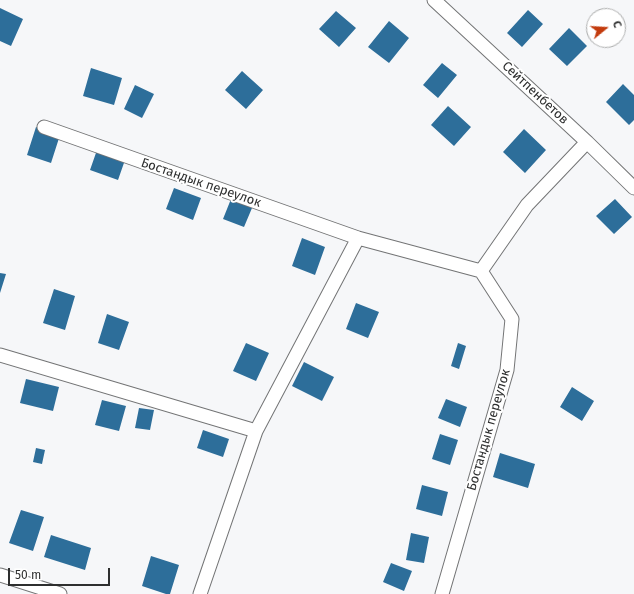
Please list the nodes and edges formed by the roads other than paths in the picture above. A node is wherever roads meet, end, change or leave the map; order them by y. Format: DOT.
graph roads {
  1 [pos="434,0"];
  2 [pos="44,127"];
  3 [pos="587,142"];
  4 [pos="634,188"];
  5 [pos="358,238"];
  6 [pos="481,271"];
  7 [pos="0,355"];
  8 [pos="256,431"];
  9 [pos="0,576"];
  10 [pos="60,594"];
  11 [pos="200,594"];
  12 [pos="442,594"];
  1 -- 3 [label="street, Сейтпенбетов"];
  2 -- 5 [label="street, Бостандык переулок"];
  3 -- 4 [label="street, Сейтпенбетов"];
  3 -- 6 [label="street"];
  5 -- 6 [label="street, Бостандык переулок"];
  5 -- 8 [label="street"];
  6 -- 12 [label="street, Бостандык переулок"];
  7 -- 8 [label="street"];
  8 -- 11 [label="street"];
  9 -- 10 [label="street"];
}
